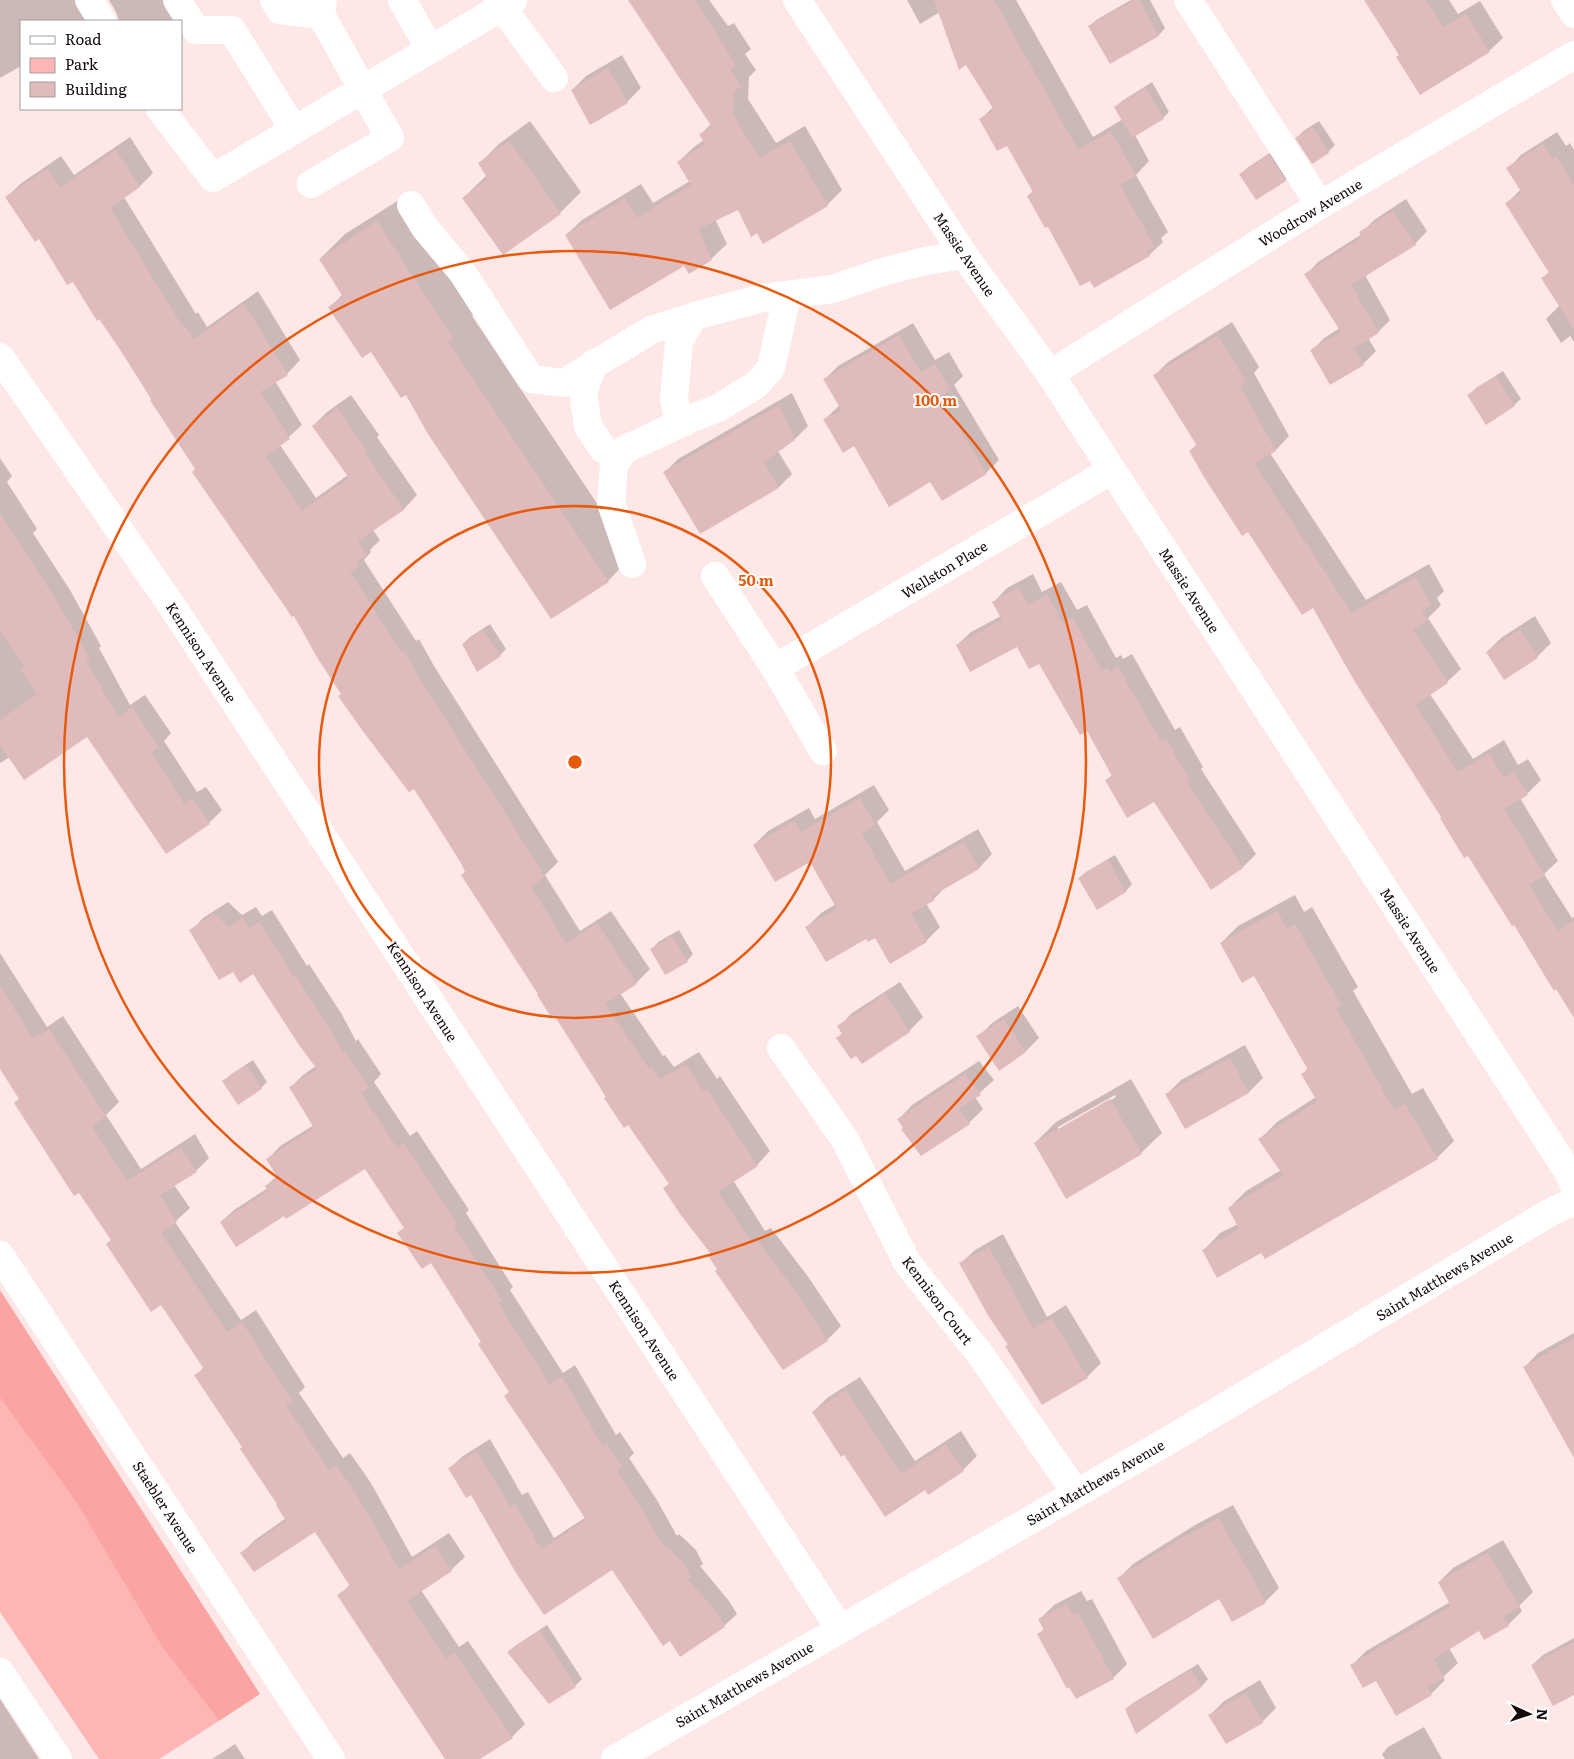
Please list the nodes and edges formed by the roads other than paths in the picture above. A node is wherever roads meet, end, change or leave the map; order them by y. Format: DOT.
graph roads {
  1 [pos="89,0"];
  2 [pos="177,0"];
  3 [pos="402,0"];
  4 [pos="797,0"];
  5 [pos="1188,0"];
  6 [pos="1565,0"];
  7 [pos="504,2"];
  8 [pos="277,5"];
  9 [pos="322,8"];
  10 [pos="1574,14"];
  11 [pos="101,20"];
  12 [pos="430,49"];
  13 [pos="1574,55"];
  14 [pos="554,78"];
  15 [pos="362,90"];
  16 [pos="161,110"];
  17 [pos="294,130"];
  18 [pos="311,184"];
  19 [pos="411,205"];
  20 [pos="1320,205"];
  21 [pos="964,255"];
  22 [pos="787,295"];
  23 [pos="693,317"];
  24 [pos="0,357"];
  25 [pos="594,363"];
  26 [pos="1050,374"];
  27 [pos="679,424"];
  28 [pos="618,458"];
  29 [pos="1112,470"];
  30 [pos="632,564"];
  31 [pos="715,576"];
  32 [pos="775,668"];
  33 [pos="823,752"];
  34 [pos="781,1048"];
  35 [pos="1574,1186"];
  36 [pos="1574,1201"];
  37 [pos="0,1255"];
  38 [pos="1076,1493"];
  39 [pos="840,1629"];
  40 [pos="0,1672"];
  41 [pos="58,1759"];
  42 [pos="331,1759"];
  43 [pos="614,1759"];
  1 -- 11 [label="street"];
  2 -- 17 [label="street"];
  3 -- 12 [label="street"];
  4 -- 21 [label="street, Massie Avenue"];
  5 -- 20 [label="street"];
  6 -- 10 [label="street"];
  7 -- 12 [label="street"];
  7 -- 14 [label="street"];
  8 -- 9 [label="street"];
  9 -- 15 [label="street"];
  12 -- 15 [label="street"];
  13 -- 20 [label="street, Woodrow Avenue"];
  15 -- 17 [label="street"];
  15 -- 18 [label="street"];
  16 -- 17 [label="street"];
  19 -- 25 [label="street"];
  20 -- 26 [label="street, Woodrow Avenue"];
  21 -- 22 [label="street"];
  21 -- 26 [label="street, Massie Avenue"];
  22 -- 23 [label="street"];
  22 -- 27 [label="street"];
  23 -- 25 [label="street"];
  23 -- 27 [label="street"];
  24 -- 39 [label="street, Kennison Avenue"];
  25 -- 28 [label="street"];
  26 -- 29 [label="street, Massie Avenue"];
  27 -- 28 [label="street"];
  28 -- 30 [label="street"];
  29 -- 32 [label="street, Wellston Place"];
  29 -- 35 [label="street, Massie Avenue"];
  31 -- 32 [label="street"];
  32 -- 33 [label="street"];
  34 -- 38 [label="street, Kennison Court"];
  36 -- 38 [label="street, Saint Matthews Avenue"];
  37 -- 42 [label="street, Staebler Avenue"];
  38 -- 39 [label="street, Saint Matthews Avenue"];
  39 -- 43 [label="street, Saint Matthews Avenue"];
  40 -- 41 [label="street"];
}
